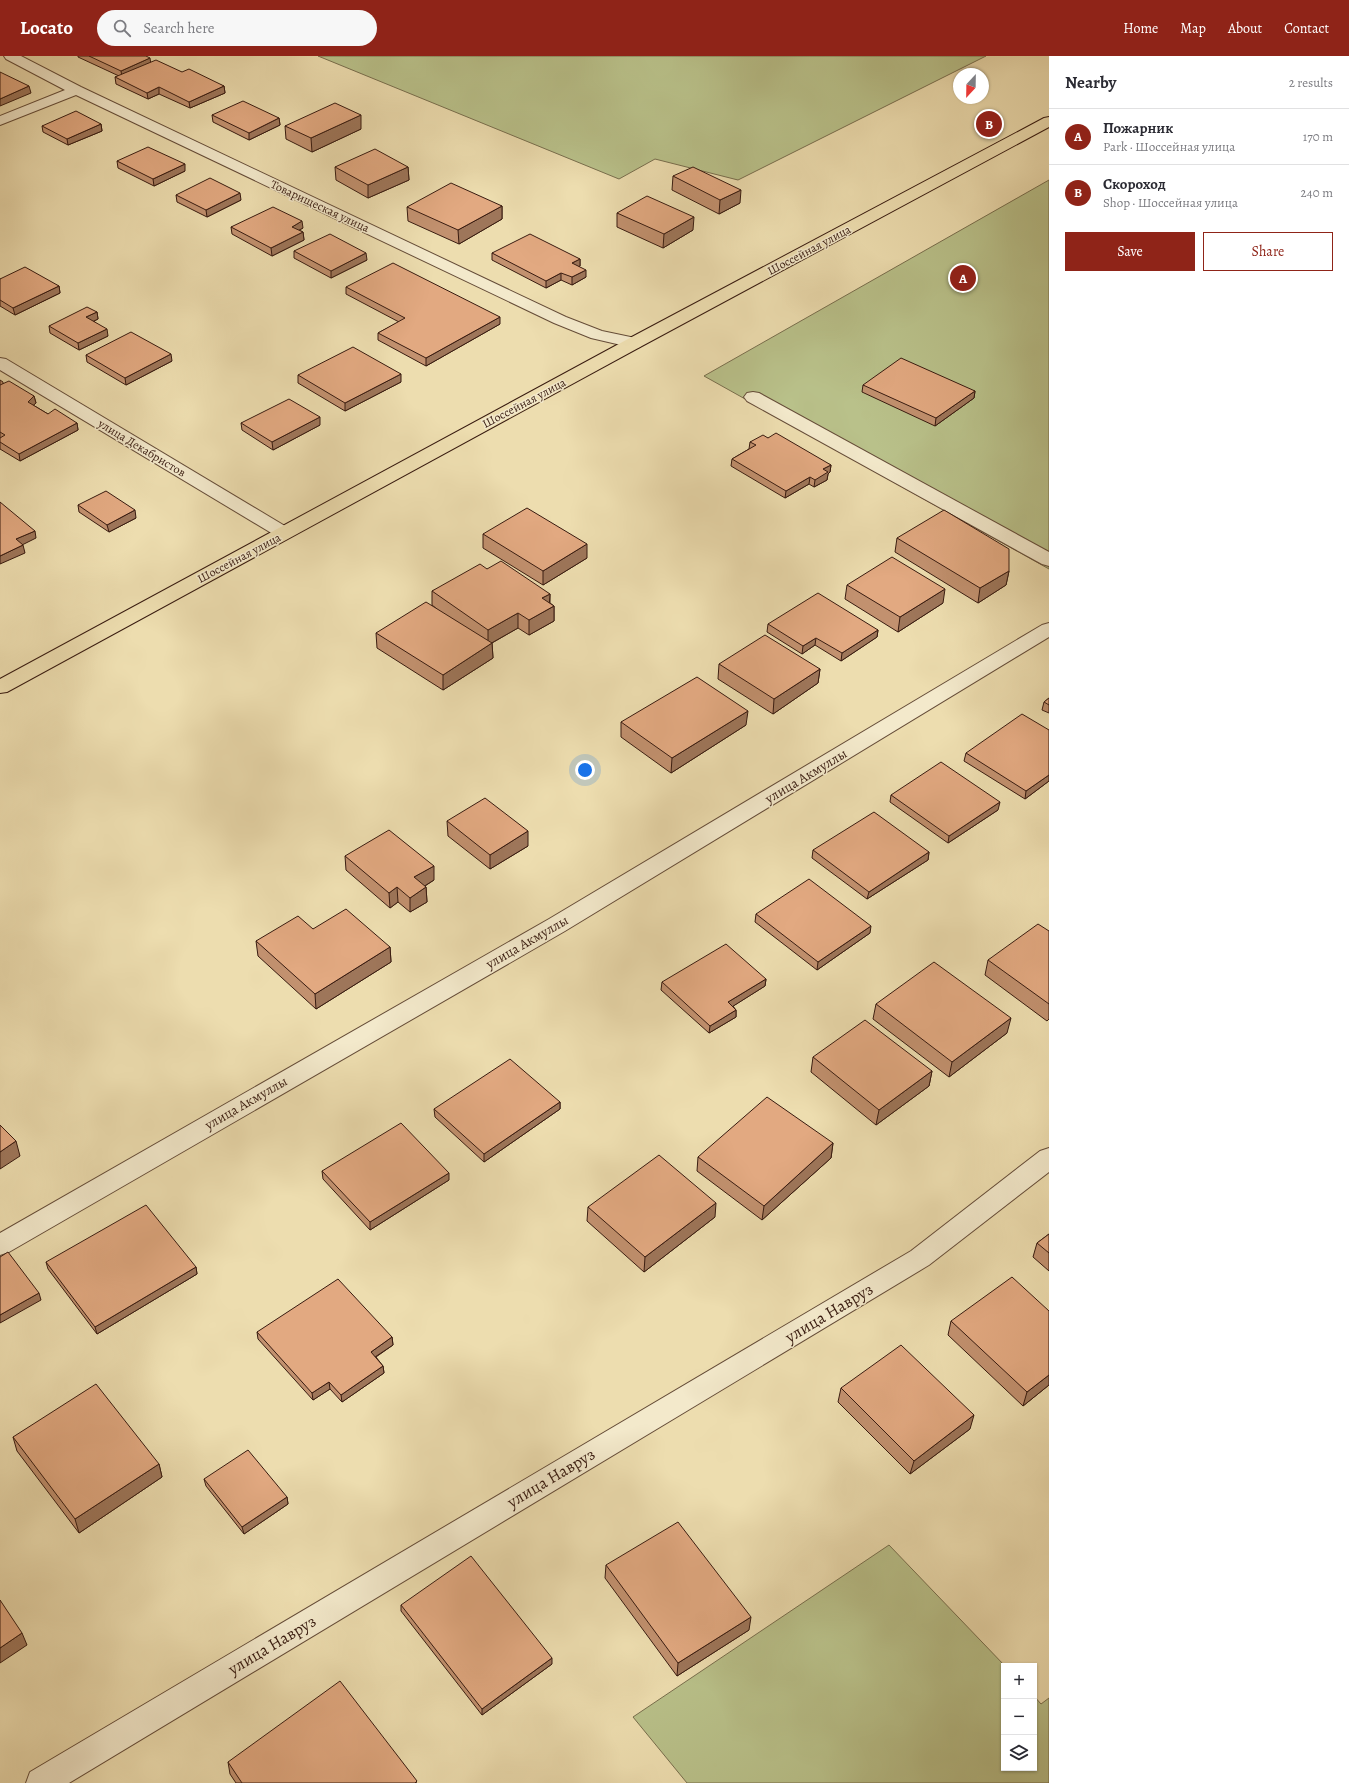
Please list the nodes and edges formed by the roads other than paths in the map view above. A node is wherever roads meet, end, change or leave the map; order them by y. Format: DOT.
graph roads {
  1 [pos="11,56"];
  2 [pos="76,90"];
  3 [pos="0,121"];
  4 [pos="1049,121"];
  5 [pos="634,343"];
  6 [pos="0,363"];
  7 [pos="753,397"];
  8 [pos="284,533"];
  9 [pos="1049,560"];
  10 [pos="1049,629"];
  11 [pos="0,687"];
  12 [pos="1049,1158"];
  13 [pos="0,1245"];
  14 [pos="41,1783"];
  1 -- 2 [label="street, Товарищеская улица"];
  2 -- 3 [label="street"];
  2 -- 5 [label="street, Товарищеская улица"];
  4 -- 5 [label="main road, Шоссейная улица"];
  5 -- 8 [label="main road, Шоссейная улица"];
  6 -- 8 [label="street, улица Декабристов"];
  7 -- 9 [label="street"];
  8 -- 11 [label="main road, Шоссейная улица"];
  10 -- 13 [label="street, улица Акмуллы"];
  12 -- 14 [label="street, улица Навруз"];
}
